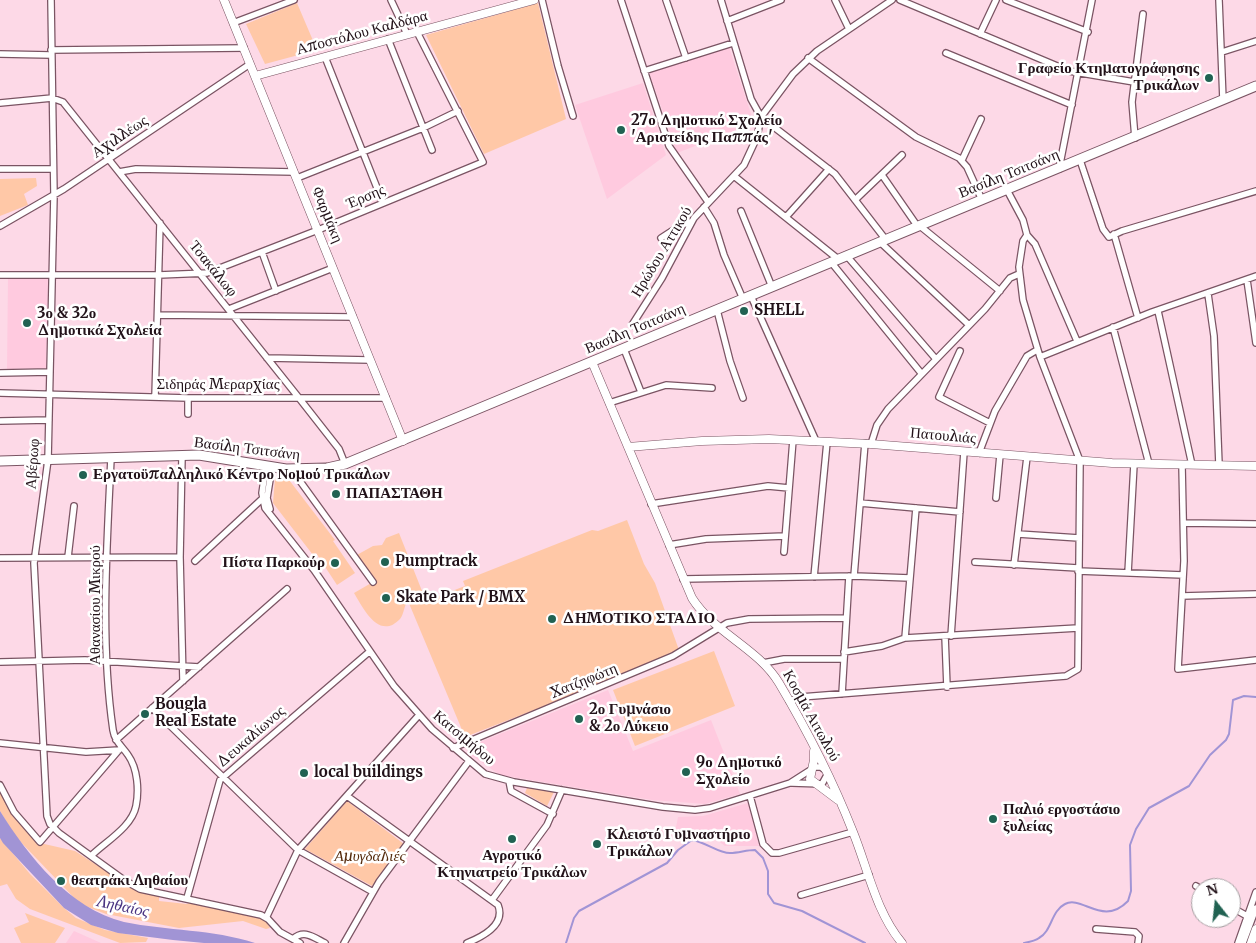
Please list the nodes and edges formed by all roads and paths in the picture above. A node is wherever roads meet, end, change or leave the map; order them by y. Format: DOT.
graph roads {
  1 [pos="51,0"];
  2 [pos="224,0"];
  3 [pos="294,0"];
  4 [pos="391,0"];
  5 [pos="534,0"];
  6 [pos="542,0"];
  7 [pos="621,0"];
  8 [pos="666,0"];
  9 [pos="721,0"];
  10 [pos="781,0"];
  11 [pos="835,0"];
  12 [pos="892,0"];
  13 [pos="900,0"];
  14 [pos="996,0"];
  15 [pos="1006,0"];
  16 [pos="1092,0"];
  17 [pos="1219,0"];
  18 [pos="512,3"];
  19 [pos="1142,14"];
  20 [pos="727,21"];
  21 [pos="233,23"];
  22 [pos="849,29"];
  23 [pos="417,32"];
  24 [pos="1088,32"];
  25 [pos="407,34"];
  26 [pos="980,34"];
  27 [pos="388,39"];
  28 [pos="1256,41"];
  29 [pos="733,43"];
  30 [pos="244,48"];
  31 [pos="1222,52"];
  32 [pos="51,53"];
  33 [pos="946,53"];
  34 [pos="0,54"];
  35 [pos="325,57"];
  36 [pos="686,58"];
  37 [pos="808,58"];
  38 [pos="250,64"];
  39 [pos="644,71"];
  40 [pos="1079,74"];
  41 [pos="255,76"];
  42 [pos="1134,82"];
  43 [pos="1256,86"];
  44 [pos="52,98"];
  45 [pos="1223,100"];
  46 [pos="0,103"];
  47 [pos="1072,105"];
  48 [pos="458,111"];
  49 [pos="572,116"];
  50 [pos="761,117"];
  51 [pos="981,119"];
  52 [pos="423,128"];
  53 [pos="1135,138"];
  54 [pos="432,150"];
  55 [pos="363,152"];
  56 [pos="902,155"];
  57 [pos="109,160"];
  58 [pos="962,160"];
  59 [pos="1080,160"];
  60 [pos="1059,168"];
  61 [pos="0,169"];
  62 [pos="53,169"];
  63 [pos="830,170"];
  64 [pos="119,172"];
  65 [pos="296,175"];
  66 [pos="882,175"];
  67 [pos="734,176"];
  68 [pos="1007,190"];
  69 [pos="1256,191"];
  70 [pos="54,195"];
  71 [pos="855,200"];
  72 [pos="982,200"];
  73 [pos="383,203"];
  74 [pos="706,205"];
  75 [pos="741,211"];
  76 [pos="786,217"];
  77 [pos="691,222"];
  78 [pos="160,223"];
  79 [pos="0,226"];
  80 [pos="919,226"];
  81 [pos="318,230"];
  82 [pos="1027,235"];
  83 [pos="1112,236"];
  84 [pos="660,238"];
  85 [pos="883,241"];
  86 [pos="262,252"];
  87 [pos="838,259"];
  88 [pos="333,268"];
  89 [pos="200,274"];
  90 [pos="1019,274"];
  91 [pos="0,275"];
  92 [pos="52,275"];
  93 [pos="159,275"];
  94 [pos="1256,276"];
  95 [pos="1247,280"];
  96 [pos="772,287"];
  97 [pos="276,290"];
  98 [pos="1000,291"];
  99 [pos="1208,294"];
  100 [pos="747,297"];
  101 [pos="229,309"];
  102 [pos="717,310"];
  103 [pos="1158,311"];
  104 [pos="158,315"];
  105 [pos="234,316"];
  106 [pos="353,317"];
  107 [pos="1138,318"];
  108 [pos="632,325"];
  109 [pos="968,325"];
  110 [pos="1113,327"];
  111 [pos="1077,341"];
  112 [pos="1256,343"];
  113 [pos="624,348"];
  114 [pos="1037,350"];
  115 [pos="960,351"];
  116 [pos="1040,357"];
  117 [pos="267,358"];
  118 [pos="935,358"];
  119 [pos="370,360"];
  120 [pos="592,362"];
  121 [pos="50,372"];
  122 [pos="0,373"];
  123 [pos="921,373"];
  124 [pos="712,388"];
  125 [pos="641,392"];
  126 [pos="0,394"];
  127 [pos="49,394"];
  128 [pos="155,397"];
  129 [pos="188,398"];
  130 [pos="299,398"];
  131 [pos="386,398"];
  132 [pos="743,398"];
  133 [pos="609,403"];
  134 [pos="188,414"];
  135 [pos="49,420"];
  136 [pos="0,421"];
  137 [pos="990,423"];
  138 [pos="793,440"];
  139 [pos="403,441"];
  140 [pos="816,441"];
  141 [pos="827,442"];
  142 [pos="868,443"];
  143 [pos="628,447"];
  144 [pos="964,452"];
  145 [pos="980,453"];
  146 [pos="1000,454"];
  147 [pos="182,456"];
  148 [pos="1027,457"];
  149 [pos="111,458"];
  150 [pos="48,460"];
  151 [pos="0,461"];
  152 [pos="1080,461"];
  153 [pos="345,464"];
  154 [pos="1134,464"];
  155 [pos="1150,464"];
  156 [pos="1182,465"];
  157 [pos="1192,465"];
  158 [pos="1219,465"];
  159 [pos="269,466"];
  160 [pos="1256,466"];
  161 [pos="292,470"];
  162 [pos="789,488"];
  163 [pos="996,498"];
  164 [pos="262,499"];
  165 [pos="860,503"];
  166 [pos="651,504"];
  167 [pos="74,506"];
  168 [pos="266,506"];
  169 [pos="916,508"];
  170 [pos="248,512"];
  171 [pos="960,512"];
  172 [pos="1184,523"];
  173 [pos="1256,524"];
  174 [pos="1018,534"];
  175 [pos="786,536"];
  176 [pos="1079,538"];
  177 [pos="669,545"];
  178 [pos="784,552"];
  179 [pos="68,557"];
  180 [pos="107,557"];
  181 [pos="180,557"];
  182 [pos="0,558"];
  183 [pos="34,558"];
  184 [pos="195,561"];
  185 [pos="975,562"];
  186 [pos="1014,564"];
  187 [pos="1078,570"];
  188 [pos="1128,573"];
  189 [pos="1184,575"];
  190 [pos="852,576"];
  191 [pos="814,577"];
  192 [pos="910,578"];
  193 [pos="683,579"];
  194 [pos="373,582"];
  195 [pos="287,589"];
  196 [pos="1256,594"];
  197 [pos="1182,596"];
  198 [pos="846,618"];
  199 [pos="718,627"];
  200 [pos="1078,628"];
  201 [pos="948,636"];
  202 [pos="905,638"];
  203 [pos="369,652"];
  204 [pos="844,652"];
  205 [pos="844,659"];
  206 [pos="108,660"];
  207 [pos="1256,660"];
  208 [pos="39,661"];
  209 [pos="0,662"];
  210 [pos="763,663"];
  211 [pos="183,666"];
  212 [pos="199,667"];
  213 [pos="183,681"];
  214 [pos="947,687"];
  215 [pos="842,694"];
  216 [pos="788,700"];
  217 [pos="152,708"];
  218 [pos="419,716"];
  219 [pos="116,740"];
  220 [pos="0,743"];
  221 [pos="43,747"];
  222 [pos="813,747"];
  223 [pos="453,748"];
  224 [pos="121,749"];
  225 [pos="469,761"];
  226 [pos="811,771"];
  227 [pos="826,772"];
  228 [pos="224,776"];
  229 [pos="510,781"];
  230 [pos="790,783"];
  231 [pos="524,784"];
  232 [pos="816,784"];
  233 [pos="0,785"];
  234 [pos="562,790"];
  235 [pos="519,795"];
  236 [pos="348,796"];
  237 [pos="750,796"];
  238 [pos="841,803"];
  239 [pos="553,814"];
  240 [pos="53,828"];
  241 [pos="853,832"];
  242 [pos="410,841"];
  243 [pos="298,850"];
  244 [pos="90,856"];
  245 [pos="869,876"];
  246 [pos="373,892"];
  247 [pos="1256,892"];
  248 [pos="801,895"];
  249 [pos="187,898"];
  250 [pos="492,900"];
  251 [pos="1256,908"];
  252 [pos="1241,913"];
  253 [pos="1247,916"];
  254 [pos="266,918"];
  255 [pos="1096,930"];
  256 [pos="1256,930"];
  257 [pos="293,939"];
  258 [pos="300,943"];
  259 [pos="325,943"];
  260 [pos="344,943"];
  261 [pos="467,943"];
  262 [pos="902,943"];
  263 [pos="1138,943"];
  264 [pos="1238,943"];
  265 [pos="1243,943"];
  266 [pos="1251,943"];
  1 -- 32 [label="street, Αβέρωφ"];
  2 -- 21 [label="street, Φαρμάκη"];
  3 -- 21 [label="street"];
  4 -- 25 [label="street"];
  5 -- 18 [label="street, Αποστόλου Καλδάρα"];
  6 -- 49 [label="street"];
  7 -- 39 [label="street"];
  8 -- 36 [label="street"];
  9 -- 20 [label="street"];
  10 -- 20 [label="street"];
  11 -- 22 [label="street"];
  12 -- 22 [label="street, Ηρώδου Αττικού"];
  13 -- 26 [label="street"];
  14 -- 26 [label="street"];
  15 -- 24 [label="street"];
  16 -- 24 [label="street"];
  17 -- 31 [label="street"];
  18 -- 23 [label="street, Αποστόλου Καλδάρα"];
  19 -- 42 [label="street"];
  20 -- 29 [label="street"];
  21 -- 30 [label="street, Φαρμάκη"];
  22 -- 37 [label="street, Ηρώδου Αττικού"];
  23 -- 25 [label="street, Αποστόλου Καλδάρα"];
  23 -- 48 [label="street"];
  24 -- 40 [label="street"];
  25 -- 27 [label="street, Αποστόλου Καλδάρα"];
  26 -- 40 [label="street"];
  27 -- 35 [label="street, Αποστόλου Καλδάρα"];
  27 -- 52 [label="street"];
  28 -- 31 [label="street"];
  29 -- 36 [label="street"];
  29 -- 50 [label="street"];
  30 -- 32 [label="street"];
  30 -- 38 [label="street, Φαρμάκη"];
  31 -- 45 [label="street"];
  32 -- 34 [label="street"];
  32 -- 44 [label="street, Αβέρωφ"];
  33 -- 47 [label="street"];
  35 -- 41 [label="street, Αποστόλου Καλδάρα"];
  35 -- 55 [label="street"];
  36 -- 39 [label="street"];
  37 -- 50 [label="street, Ηρώδου Αττικού"];
  37 -- 58 [label="street"];
  38 -- 41 [label="street, Φαρμάκη"];
  38 -- 57 [label="street, Αχιλλέως"];
  39 -- 74 [label="street"];
  40 -- 42 [label="street"];
  40 -- 47 [label="street"];
  41 -- 65 [label="street, Φαρμάκη"];
  42 -- 53 [label="street"];
  43 -- 45 [label="main road, Βασίλη Τσιτσάνη"];
  44 -- 46 [label="street"];
  44 -- 57 [label="street, Τσακάλωφ"];
  44 -- 62 [label="street, Αβέρωφ"];
  45 -- 53 [label="main road, Βασίλη Τσιτσάνη"];
  47 -- 60 [label="street"];
  48 -- 52 [label="street"];
  48 -- 73 [label="street, Έρσης"];
  50 -- 63 [label="street"];
  50 -- 67 [label="street, Ηρώδου Αττικού"];
  51 -- 58 [label="street"];
  52 -- 54 [label="street"];
  52 -- 55 [label="street"];
  53 -- 59 [label="main road, Βασίλη Τσιτσάνη"];
  55 -- 65 [label="street"];
  55 -- 73 [label="street"];
  56 -- 66 [label="street"];
  57 -- 64 [label="street, Τσακάλωφ"];
  57 -- 70 [label="street, Αχιλλέως"];
  58 -- 72 [label="street"];
  59 -- 60 [label="main road, Βασίλη Τσιτσάνη"];
  59 -- 83 [label="street"];
  60 -- 68 [label="main road, Βασίλη Τσιτσάνη"];
  61 -- 62 [label="street"];
  62 -- 70 [label="street, Αβέρωφ"];
  63 -- 71 [label="street"];
  63 -- 76 [label="street"];
  64 -- 65 [label="street"];
  64 -- 78 [label="street, Τσακάλωφ"];
  65 -- 81 [label="street, Φαρμάκη"];
  66 -- 71 [label="street"];
  66 -- 80 [label="street"];
  67 -- 74 [label="street, Ηρώδου Αττικού"];
  67 -- 76 [label="street"];
  68 -- 72 [label="main road, Βασίλη Τσιτσάνη"];
  68 -- 82 [label="street"];
  69 -- 83 [label="street"];
  70 -- 79 [label="street, Αχιλλέως"];
  70 -- 92 [label="street, Αβέρωφ"];
  71 -- 85 [label="street"];
  72 -- 80 [label="main road, Βασίλη Τσιτσάνη"];
  73 -- 81 [label="street, Έρσης"];
  74 -- 77 [label="street, Ηρώδου Αττικού"];
  74 -- 100 [label="street"];
  75 -- 96 [label="street"];
  76 -- 87 [label="street"];
  77 -- 84 [label="street"];
  77 -- 108 [label="street, Ηρώδου Αττικού"];
  78 -- 89 [label="street, Τσακάλωφ"];
  78 -- 93 [label="street"];
  80 -- 85 [label="main road, Βασίλη Τσιτσάνη"];
  80 -- 98 [label="street"];
  81 -- 86 [label="street, Έρσης"];
  81 -- 88 [label="street, Φαρμάκη"];
  82 -- 90 [label="street"];
  82 -- 111 [label="street"];
  83 -- 107 [label="street"];
  85 -- 87 [label="main road, Βασίλη Τσιτσάνη"];
  85 -- 109 [label="street"];
  86 -- 89 [label="street, Έρσης"];
  86 -- 97 [label="street"];
  87 -- 96 [label="main road, Βασίλη Τσιτσάνη"];
  87 -- 118 [label="street"];
  87 -- 123 [label="street"];
  88 -- 97 [label="street"];
  88 -- 106 [label="street, Φαρμάκη"];
  89 -- 93 [label="street, Έρσης"];
  89 -- 101 [label="street, Τσακάλωφ"];
  90 -- 98 [label="street"];
  90 -- 114 [label="street"];
  91 -- 92 [label="street, Έρσης"];
  92 -- 93 [label="street, Έρσης"];
  92 -- 121 [label="street, Αβέρωφ"];
  93 -- 104 [label="street"];
  94 -- 95 [label="street"];
  95 -- 99 [label="street"];
  95 -- 112 [label="street"];
  96 -- 100 [label="main road, Βασίλη Τσιτσάνη"];
  97 -- 101 [label="street"];
  98 -- 109 [label="street"];
  99 -- 103 [label="street"];
  99 -- 158 [label="street"];
  100 -- 102 [label="main road, Βασίλη Τσιτσάνη"];
  100 -- 140 [label="street"];
  101 -- 105 [label="street, Τσακάλωφ"];
  102 -- 113 [label="main road, Βασίλη Τσιτσάνη"];
  102 -- 132 [label="street"];
  103 -- 107 [label="street"];
  103 -- 157 [label="street"];
  104 -- 105 [label="street"];
  104 -- 128 [label="street"];
  105 -- 106 [label="street"];
  105 -- 117 [label="street, Τσακάλωφ"];
  106 -- 119 [label="street, Φαρμάκη"];
  107 -- 110 [label="street"];
  109 -- 118 [label="street"];
  110 -- 111 [label="street"];
  110 -- 155 [label="street"];
  111 -- 116 [label="street"];
  113 -- 120 [label="main road, Βασίλη Τσιτσάνη"];
  113 -- 125 [label="street"];
  114 -- 116 [label="street"];
  114 -- 137 [label="street"];
  115 -- 137 [label="street"];
  116 -- 152 [label="street"];
  117 -- 119 [label="street"];
  117 -- 130 [label="street, Τσακάλωφ"];
  118 -- 123 [label="street"];
  119 -- 131 [label="street, Φαρμάκη"];
  120 -- 133 [label="street, Κοσμά Αιτωλού"];
  120 -- 139 [label="main road, Βασίλη Τσιτσάνη"];
  121 -- 122 [label="street"];
  121 -- 127 [label="street, Αβέρωφ"];
  123 -- 142 [label="street"];
  124 -- 125 [label="street"];
  125 -- 133 [label="street"];
  126 -- 127 [label="street, Σιδηράς Μεραρχίας"];
  127 -- 128 [label="street, Σιδηράς Μεραρχίας"];
  127 -- 135 [label="street, Αβέρωφ"];
  128 -- 129 [label="street, Σιδηράς Μεραρχίας"];
  129 -- 130 [label="street, Σιδηράς Μεραρχίας"];
  129 -- 134 [label="street"];
  130 -- 131 [label="street, Σιδηράς Μεραρχίας"];
  130 -- 153 [label="street, Τσακάλωφ"];
  131 -- 139 [label="street, Φαρμάκη"];
  133 -- 143 [label="street, Κοσμά Αιτωλού"];
  135 -- 136 [label="street"];
  135 -- 150 [label="street, Αβέρωφ"];
  137 -- 145 [label="street"];
  138 -- 140 [label="street, Πατουλιάς"];
  138 -- 143 [label="street, Πατουλιάς"];
  138 -- 162 [label="street"];
  139 -- 153 [label="main road, Βασίλη Τσιτσάνη"];
  140 -- 141 [label="street, Πατουλιάς"];
  141 -- 142 [label="street, Πατουλιάς"];
  141 -- 191 [label="street"];
  142 -- 144 [label="street, Πατουλιάς"];
  142 -- 165 [label="street"];
  143 -- 166 [label="street, Κοσμά Αιτωλού"];
  144 -- 145 [label="street, Πατουλιάς"];
  144 -- 171 [label="street"];
  145 -- 146 [label="street, Πατουλιάς"];
  146 -- 148 [label="street, Πατουλιάς"];
  146 -- 163 [label="street"];
  147 -- 149 [label="main road, Βασίλη Τσιτσάνη"];
  147 -- 159 [label="main road, Βασίλη Τσιτσάνη"];
  147 -- 181 [label="street"];
  148 -- 152 [label="street, Πατουλιάς"];
  148 -- 174 [label="street"];
  149 -- 150 [label="main road, Βασίλη Τσιτσάνη"];
  149 -- 180 [label="street, Αθανασίου Μικρού"];
  150 -- 151 [label="main road, Βασίλη Τσιτσάνη"];
  150 -- 183 [label="street, Αβέρωφ"];
  152 -- 154 [label="street, Πατουλιάς"];
  152 -- 176 [label="street"];
  153 -- 161 [label="main road, Βασίλη Τσιτσάνη"];
  154 -- 155 [label="street, Πατουλιάς"];
  154 -- 188 [label="street"];
  155 -- 156 [label="street, Πατουλιάς"];
  156 -- 157 [label="street, Πατουλιάς"];
  156 -- 172 [label="street"];
  157 -- 158 [label="street, Πατουλιάς"];
  158 -- 160 [label="street, Πατουλιάς"];
  159 -- 161 [label="main road, Βασίλη Τσιτσάνη"];
  159 -- 164 [label="street"];
  159 -- 168 [label="street"];
  161 -- 194 [label="street"];
  162 -- 166 [label="street"];
  162 -- 175 [label="street"];
  164 -- 168 [label="street"];
  164 -- 170 [label="street"];
  165 -- 169 [label="street"];
  165 -- 190 [label="street"];
  166 -- 177 [label="street, Κοσμά Αιτωλού"];
  167 -- 179 [label="street"];
  168 -- 170 [label="street"];
  168 -- 203 [label="street, Κατσιμήδου"];
  169 -- 171 [label="street"];
  169 -- 192 [label="street"];
  170 -- 184 [label="street"];
  171 -- 201 [label="street"];
  172 -- 173 [label="street"];
  172 -- 189 [label="street"];
  174 -- 176 [label="street"];
  174 -- 186 [label="street"];
  175 -- 177 [label="street"];
  175 -- 178 [label="street"];
  176 -- 187 [label="street"];
  177 -- 193 [label="street, Κοσμά Αιτωλού"];
  179 -- 180 [label="street"];
  179 -- 183 [label="street"];
  180 -- 181 [label="street"];
  180 -- 206 [label="street, Αθανασίου Μικρού"];
  181 -- 211 [label="street"];
  182 -- 183 [label="street"];
  183 -- 208 [label="street, Αβέρωφ"];
  185 -- 186 [label="street"];
  186 -- 187 [label="street"];
  187 -- 188 [label="street"];
  187 -- 200 [label="street"];
  188 -- 189 [label="street"];
  189 -- 197 [label="street"];
  190 -- 191 [label="street"];
  190 -- 192 [label="street"];
  190 -- 198 [label="street"];
  191 -- 193 [label="street"];
  192 -- 202 [label="street"];
  193 -- 199 [label="street, Κοσμά Αιτωλού"];
  195 -- 212 [label="street"];
  196 -- 197 [label="street"];
  197 -- 207 [label="street"];
  198 -- 199 [label="street, Χατζηφώτη"];
  198 -- 204 [label="street"];
  199 -- 210 [label="street, Κοσμά Αιτωλού"];
  199 -- 223 [label="street, Χατζηφώτη"];
  200 -- 201 [label="street"];
  200 -- 214 [label="street"];
  201 -- 202 [label="street"];
  201 -- 214 [label="street"];
  202 -- 204 [label="street"];
  203 -- 218 [label="street, Κατσιμήδου"];
  203 -- 228 [label="street, Δευκαλίωνος"];
  204 -- 205 [label="street"];
  205 -- 210 [label="street"];
  205 -- 215 [label="street"];
  206 -- 208 [label="street"];
  206 -- 211 [label="street"];
  206 -- 219 [label="street, Αθανασίου Μικρού"];
  208 -- 209 [label="street"];
  208 -- 221 [label="street, Αβέρωφ"];
  210 -- 216 [label="street, Κοσμά Αιτωλού"];
  211 -- 212 [label="street"];
  211 -- 213 [label="street"];
  212 -- 213 [label="street"];
  213 -- 217 [label="street"];
  214 -- 215 [label="street"];
  215 -- 216 [label="street"];
  216 -- 222 [label="street, Κοσμά Αιτωλού"];
  217 -- 219 [label="street"];
  217 -- 228 [label="street"];
  218 -- 223 [label="street, Κατσιμήδου"];
  218 -- 236 [label="street"];
  219 -- 224 [label="street, Αθανασίου Μικρού"];
  220 -- 221 [label="street"];
  221 -- 224 [label="street"];
  221 -- 240 [label="street, Αβέρωφ"];
  222 -- 226 [label="street"];
  222 -- 227 [label="street, Κοσμά Αιτωλού"];
  223 -- 225 [label="street, Κατσιμήδου"];
  224 -- 240 [label="street"];
  224 -- 244 [label="street, Αθανασίου Μικρού"];
  225 -- 229 [label="street, Κατσιμήδου"];
  225 -- 242 [label="street"];
  226 -- 227 [label="street"];
  226 -- 230 [label="street"];
  226 -- 232 [label="street"];
  227 -- 232 [label="street"];
  227 -- 238 [label="street, Κοσμά Αιτωλού"];
  228 -- 243 [label="street"];
  228 -- 249 [label="street, Δευκαλίωνος"];
  229 -- 231 [label="street, Κατσιμήδου"];
  229 -- 235 [label="street"];
  230 -- 232 [label="street"];
  230 -- 237 [label="street, Κατσιμήδου"];
  231 -- 234 [label="street, Κατσιμήδου"];
  231 -- 235 [label="street"];
  232 -- 238 [label="street"];
  233 -- 240 [label="street"];
  234 -- 237 [label="street, Κατσιμήδου"];
  234 -- 239 [label="street"];
  235 -- 239 [label="street"];
  236 -- 242 [label="street"];
  236 -- 243 [label="street"];
  237 -- 241 [label="street"];
  238 -- 241 [label="street, Κοσμά Αιτωλού"];
  239 -- 250 [label="street"];
  240 -- 244 [label="street"];
  241 -- 245 [label="street, Κοσμά Αιτωλού"];
  242 -- 246 [label="street"];
  242 -- 250 [label="street"];
  243 -- 246 [label="street"];
  243 -- 254 [label="street"];
  244 -- 249 [label="street"];
  245 -- 248 [label="street"];
  245 -- 262 [label="street, Κοσμά Αιτωλού"];
  246 -- 260 [label="street"];
  247 -- 253 [label="street"];
  249 -- 254 [label="street"];
  250 -- 261 [label="street"];
  251 -- 265 [label="street"];
  252 -- 253 [label="street"];
  253 -- 264 [label="street"];
  254 -- 257 [label="street"];
  255 -- 263 [label="street"];
  256 -- 266 [label="street"];
  257 -- 258 [label="street"];
  257 -- 259 [label="street"];
}
